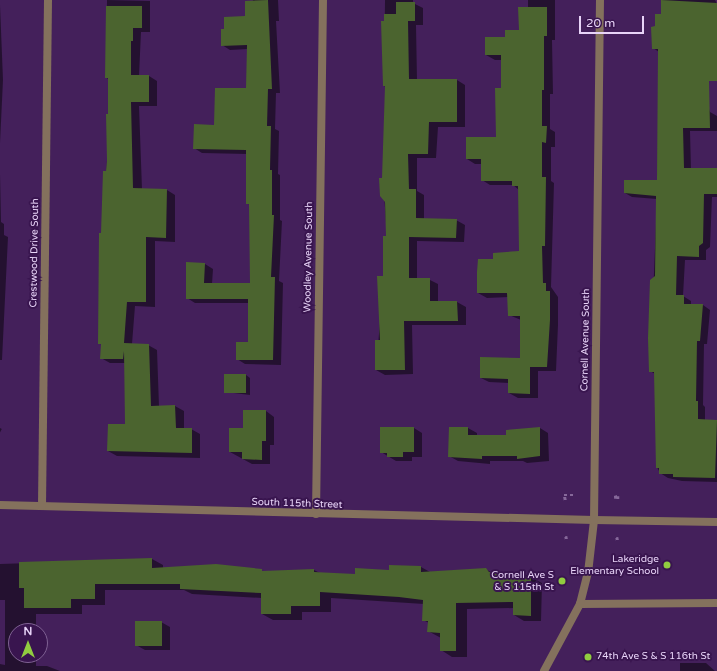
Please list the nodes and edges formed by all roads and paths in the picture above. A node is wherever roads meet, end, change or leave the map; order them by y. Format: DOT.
graph roads {
  1 [pos="48,0"];
  2 [pos="323,0"];
  3 [pos="600,0"];
  4 [pos="574,495"];
  5 [pos="614,497"];
  6 [pos="565,500"];
  7 [pos="618,500"];
  8 [pos="0,505"];
  9 [pos="42,506"];
  10 [pos="316,514"];
  11 [pos="594,520"];
  12 [pos="717,522"];
  13 [pos="566,536"];
  14 [pos="617,537"];
  15 [pos="567,541"];
  16 [pos="618,542"];
  17 [pos="717,603"];
  18 [pos="580,604"];
  19 [pos="544,671"];
  1 -- 9 [label="street, Crestwood Drive South"];
  2 -- 10 [label="street, Woodley Avenue South"];
  3 -- 11 [label="street, Cornell Avenue South"];
  4 -- 6 [label="path"];
  5 -- 7 [label="path"];
  8 -- 9 [label="street, South 115th Street"];
  9 -- 10 [label="street, South 115th Street"];
  10 -- 11 [label="street, South 115th Street"];
  11 -- 12 [label="street, South 115th Street"];
  11 -- 18 [label="street, Cornell Avenue South"];
  13 -- 15 [label="path"];
  14 -- 16 [label="path"];
  17 -- 18 [label="street"];
  18 -- 19 [label="street, Cornell Avenue South"];
}
